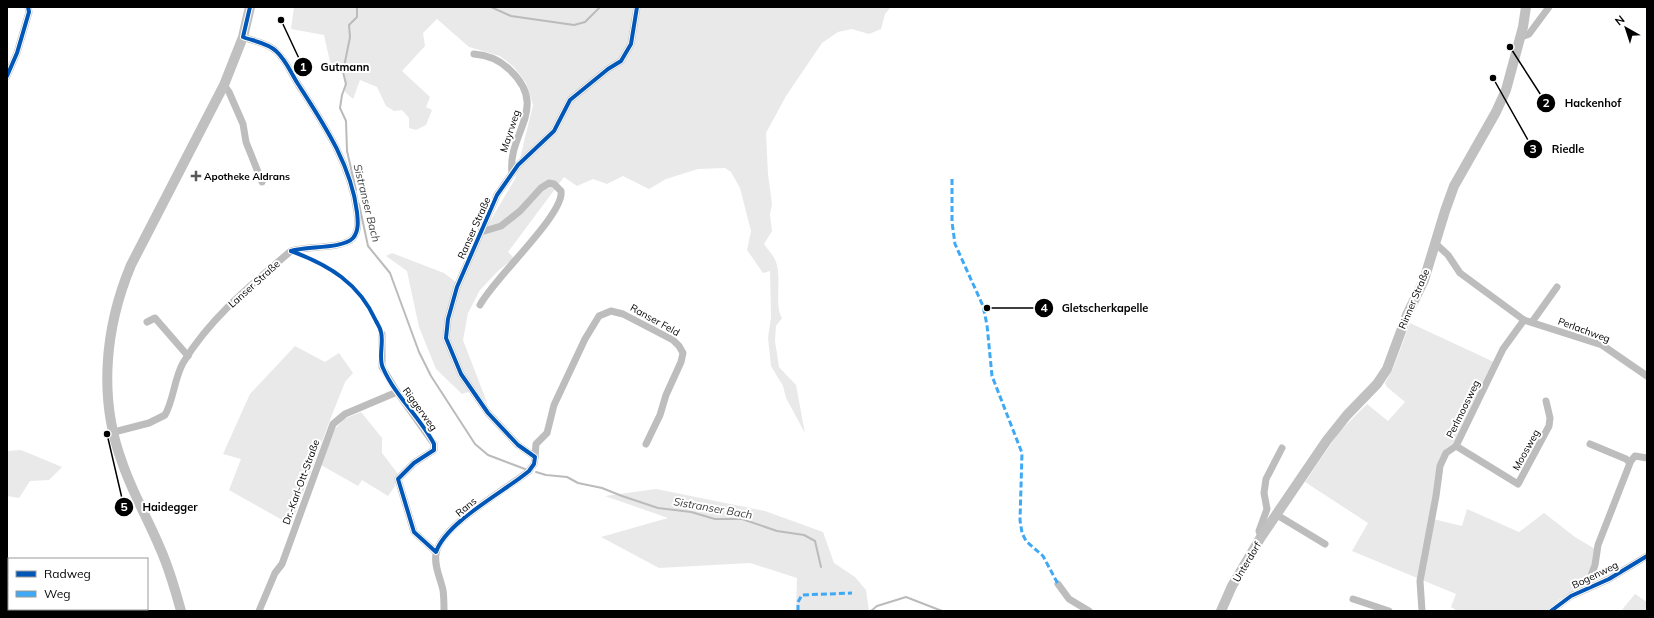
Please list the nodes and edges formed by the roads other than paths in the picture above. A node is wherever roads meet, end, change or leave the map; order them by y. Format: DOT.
graph roads {
  1 [pos="28,7"];
  2 [pos="250,7"];
  3 [pos="637,7"];
  4 [pos="1526,7"];
  5 [pos="1548,7"];
  6 [pos="243,37"];
  7 [pos="1519,38"];
  8 [pos="474,54"];
  9 [pos="7,76"];
  10 [pos="224,85"];
  11 [pos="512,173"];
  12 [pos="262,182"];
  13 [pos="481,232"];
  14 [pos="1435,243"];
  15 [pos="1557,287"];
  16 [pos="480,305"];
  17 [pos="1524,320"];
  18 [pos="147,322"];
  19 [pos="1532,322"];
  20 [pos="382,334"];
  21 [pos="188,356"];
  22 [pos="1647,376"];
  23 [pos="397,392"];
  24 [pos="1546,401"];
  25 [pos="114,432"];
  26 [pos="646,444"];
  27 [pos="1590,444"];
  28 [pos="1456,446"];
  29 [pos="1282,448"];
  30 [pos="535,457"];
  31 [pos="1647,458"];
  32 [pos="1630,462"];
  33 [pos="1277,515"];
  34 [pos="1261,537"];
  35 [pos="1325,544"];
  36 [pos="436,552"];
  37 [pos="1647,556"];
  38 [pos="1058,584"];
  39 [pos="1586,588"];
  40 [pos="1353,599"];
  41 [pos="181,611"];
  42 [pos="259,611"];
  43 [pos="444,611"];
  44 [pos="1089,611"];
  45 [pos="1221,611"];
  46 [pos="1389,611"];
  47 [pos="1422,611"];
  48 [pos="1551,611"];
  1 -- 9 [label="street"];
  2 -- 6 [label="main road"];
  3 -- 11 [label="street, Ranser Straße"];
  4 -- 7 [label="main road, Rinner Straße"];
  5 -- 7 [label="street"];
  6 -- 10 [label="main road"];
  6 -- 21 [label="street, Lanser Straße"];
  7 -- 14 [label="main road, Rinner Straße"];
  8 -- 11 [label="street, Mayrweg"];
  10 -- 12 [label="street"];
  10 -- 25 [label="main road"];
  11 -- 13 [label="street, Ranser Straße"];
  13 -- 16 [label="street"];
  13 -- 30 [label="street, Ranser Straße"];
  14 -- 17 [label="street, Perlachweg"];
  14 -- 33 [label="main road, Rinner Straße"];
  15 -- 19 [label="street"];
  17 -- 19 [label="street, Perlachweg"];
  17 -- 28 [label="street, Perlmoosweg"];
  18 -- 21 [label="street"];
  19 -- 22 [label="street, Perlachweg"];
  20 -- 23 [label="street, Riggerweg"];
  21 -- 25 [label="street, Lanser Straße"];
  23 -- 36 [label="street, Riggerweg"];
  23 -- 42 [label="street, Dr.-Karl-Ott-Straße"];
  24 -- 28 [label="street, Moosweg"];
  25 -- 41 [label="main road"];
  26 -- 30 [label="street, Ranser Feld"];
  27 -- 32 [label="street"];
  28 -- 47 [label="street, Perlmoosweg"];
  29 -- 34 [label="street"];
  30 -- 36 [label="street, Rans"];
  31 -- 32 [label="street"];
  32 -- 39 [label="street"];
  33 -- 34 [label="main road, Unterdorf"];
  33 -- 35 [label="street"];
  34 -- 45 [label="main road, Unterdorf"];
  36 -- 43 [label="street"];
  37 -- 39 [label="street, Bogenweg"];
  38 -- 44 [label="street"];
  39 -- 48 [label="street, Bogenweg"];
  40 -- 46 [label="street"];
}
